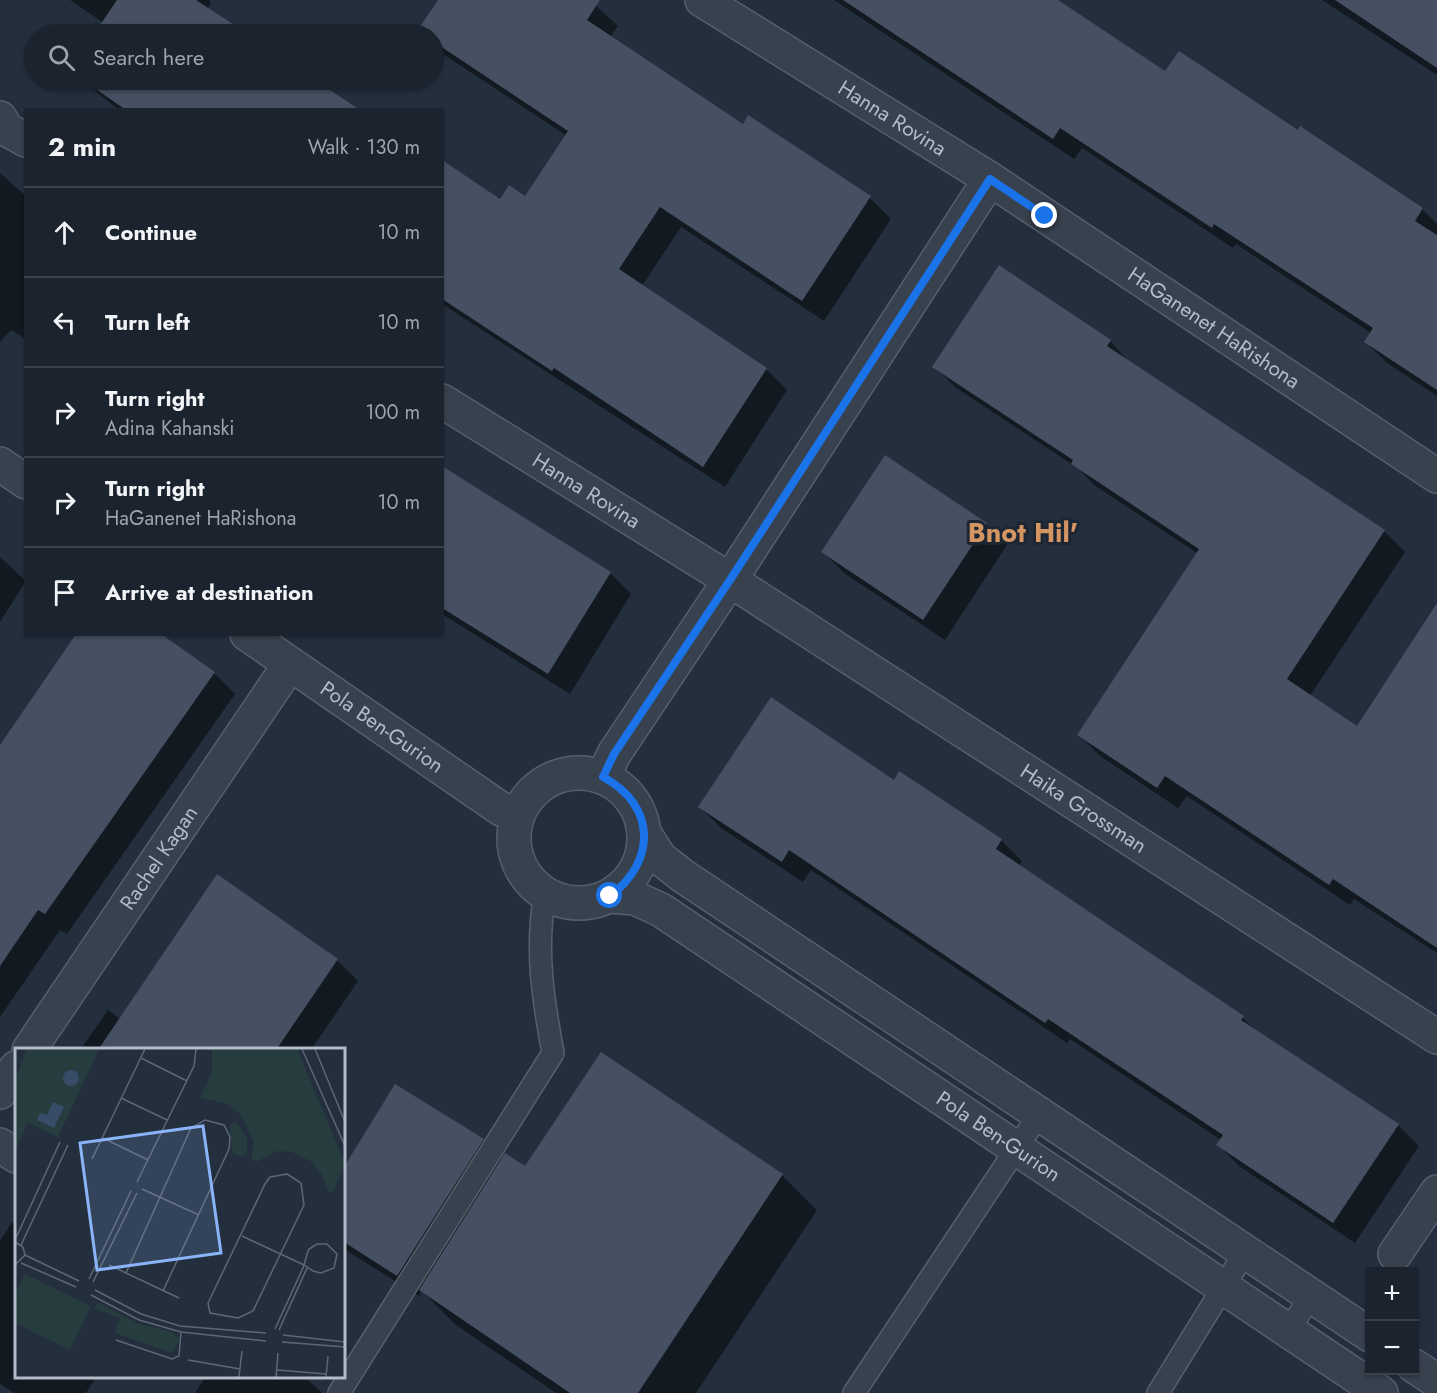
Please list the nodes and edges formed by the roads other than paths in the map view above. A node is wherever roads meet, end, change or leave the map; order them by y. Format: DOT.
graph roads {
  1 [pos="702,0"];
  2 [pos="0,118"];
  3 [pos="24,139"];
  4 [pos="990,179"];
  5 [pos="444,402"];
  6 [pos="0,464"];
  7 [pos="1437,476"];
  8 [pos="24,481"];
  9 [pos="730,580"];
  10 [pos="250,636"];
  11 [pos="290,664"];
  12 [pos="603,777"];
  13 [pos="518,815"];
  14 [pos="644,833"];
  15 [pos="545,894"];
  16 [pos="610,896"];
  17 [pos="1437,1037"];
  18 [pos="30,1048"];
  19 [pos="15,1070"];
  20 [pos="0,1092"];
  21 [pos="1040,1113"];
  22 [pos="0,1145"];
  23 [pos="1015,1150"];
  24 [pos="15,1155"];
  25 [pos="1437,1192"];
  26 [pos="1245,1251"];
  27 [pos="1395,1254"];
  28 [pos="1223,1288"];
  29 [pos="1311,1296"];
  30 [pos="1287,1331"];
  31 [pos="1365,1332"];
  32 [pos="1419,1369"];
  33 [pos="1437,1381"];
  34 [pos="339,1393"];
  35 [pos="854,1393"];
  36 [pos="1158,1393"];
  37 [pos="1381,1393"];
  1 -- 4 [label="street, Hanna Rovina"];
  2 -- 3 [label="street"];
  4 -- 7 [label="street, HaGanenet HaRishona"];
  4 -- 9 [label="street"];
  5 -- 9 [label="street, Hanna Rovina"];
  6 -- 8 [label="street"];
  9 -- 12 [label="street"];
  9 -- 17 [label="street, Haika Grossman"];
  10 -- 11 [label="street, Pola Ben-Gurion"];
  11 -- 13 [label="street, Pola Ben-Gurion"];
  11 -- 18 [label="street, Rachel Kagan"];
  12 -- 13 [label="street"];
  12 -- 14 [label="street"];
  13 -- 15 [label="street"];
  14 -- 16 [label="street"];
  14 -- 21 [label="street, Pola Ben-Gurion"];
  15 -- 16 [label="street"];
  15 -- 34 [label="lane"];
  16 -- 23 [label="street, Pola Ben-Gurion"];
  19 -- 20 [label="street"];
  21 -- 23 [label="lane"];
  21 -- 26 [label="street, Pola Ben-Gurion"];
  22 -- 24 [label="street"];
  23 -- 28 [label="street, Pola Ben-Gurion"];
  23 -- 35 [label="lane"];
  25 -- 27 [label="street"];
  26 -- 28 [label="lane"];
  26 -- 29 [label="street, Pola Ben-Gurion"];
  28 -- 30 [label="street, Pola Ben-Gurion"];
  28 -- 36 [label="lane"];
  29 -- 30 [label="lane"];
  29 -- 31 [label="street, Pola Ben-Gurion"];
  30 -- 37 [label="street, Pola Ben-Gurion"];
  32 -- 33 [label="street"];
}
